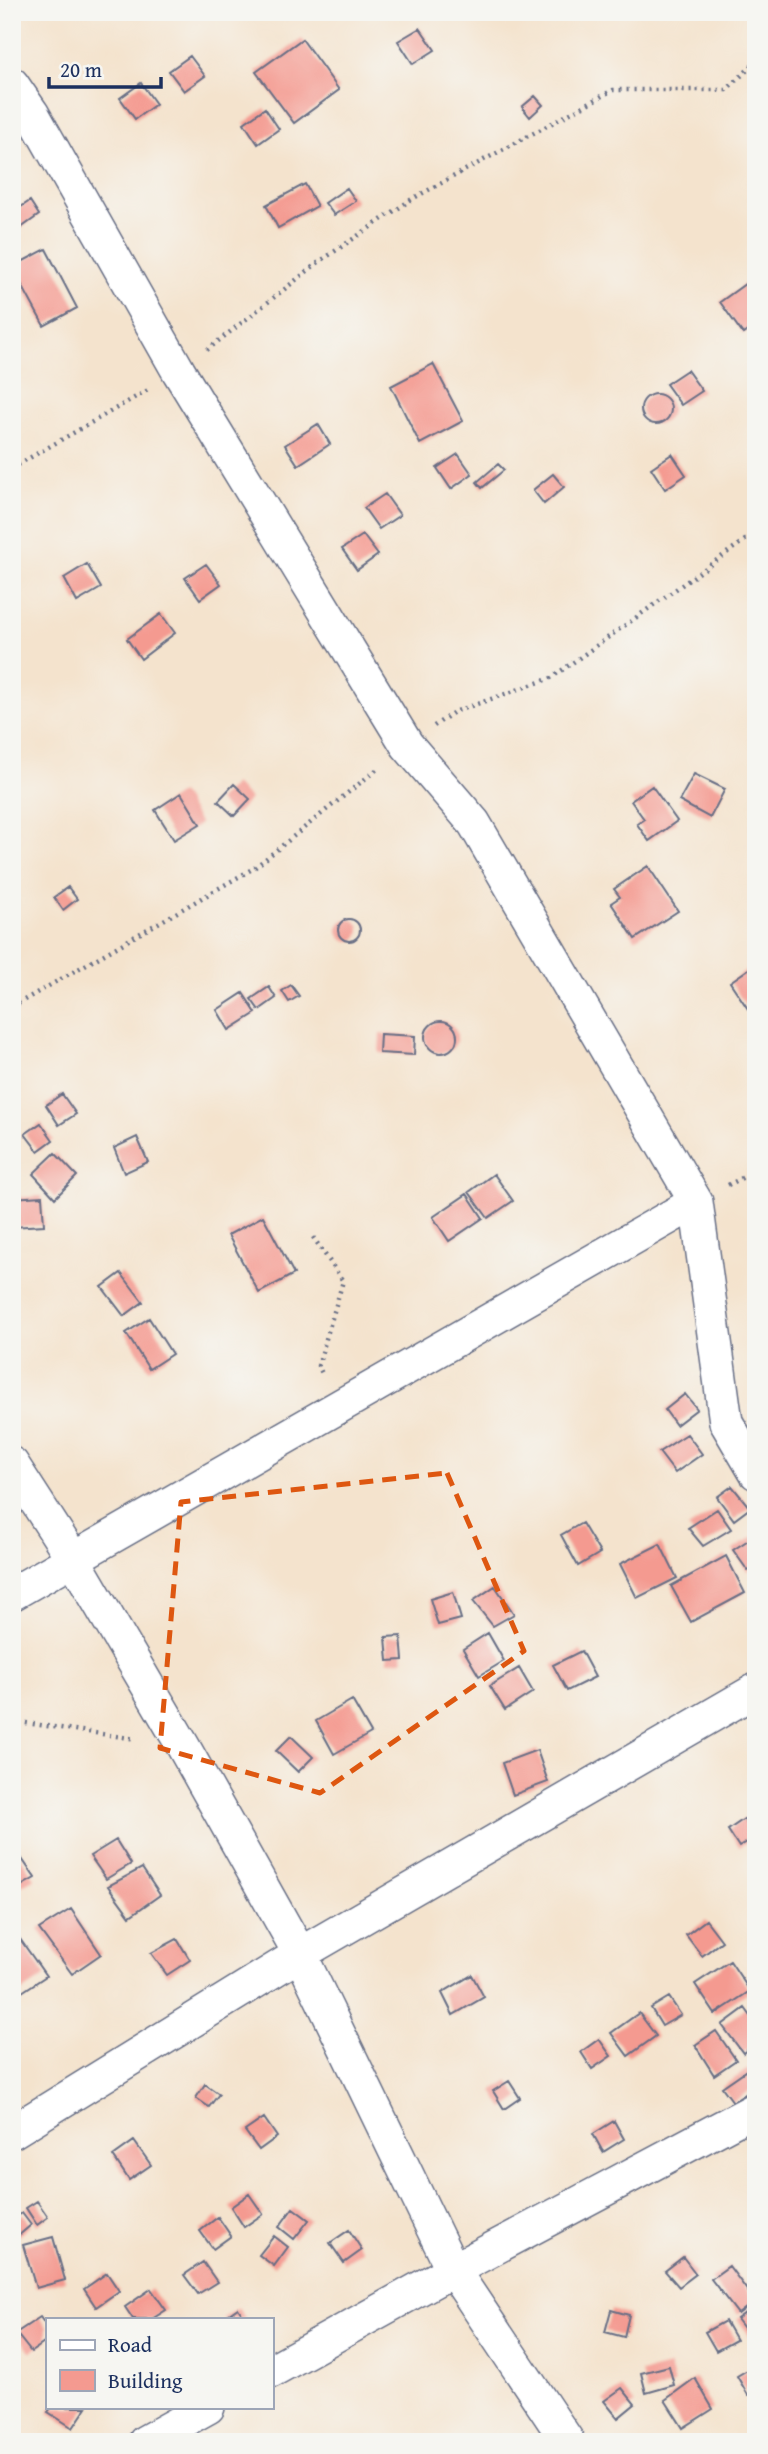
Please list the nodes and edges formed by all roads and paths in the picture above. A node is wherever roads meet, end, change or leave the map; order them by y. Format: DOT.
graph roads {
  1 [pos="756,62"];
  2 [pos="12,84"];
  3 [pos="179,372"];
  4 [pos="12,468"];
  5 [pos="696,1202"];
  6 [pos="313,1237"];
  7 [pos="338,1407"];
  8 [pos="12,1464"];
  9 [pos="756,1473"];
  10 [pos="74,1560"];
  11 [pos="12,1594"];
  12 [pos="756,1690"];
  13 [pos="12,1721"];
  14 [pos="183,1746"];
  15 [pos="300,1954"];
  16 [pos="756,2109"];
  17 [pos="12,2132"];
  18 [pos="453,2270"];
  19 [pos="273,2370"];
  20 [pos="206,2408"];
  21 [pos="145,2442"];
  22 [pos="568,2442"];
  1 -- 3 [label="path"];
  2 -- 3 [label="street"];
  3 -- 4 [label="path"];
  3 -- 5 [label="street"];
  5 -- 7 [label="street"];
  5 -- 9 [label="street"];
  6 -- 7 [label="path"];
  7 -- 10 [label="street"];
  8 -- 10 [label="street"];
  10 -- 11 [label="street"];
  10 -- 14 [label="street"];
  12 -- 15 [label="street"];
  13 -- 14 [label="path"];
  14 -- 15 [label="street"];
  15 -- 17 [label="street"];
  15 -- 18 [label="street"];
  16 -- 18 [label="street"];
  18 -- 19 [label="street"];
  18 -- 22 [label="street"];
  20 -- 21 [label="street"];
}
